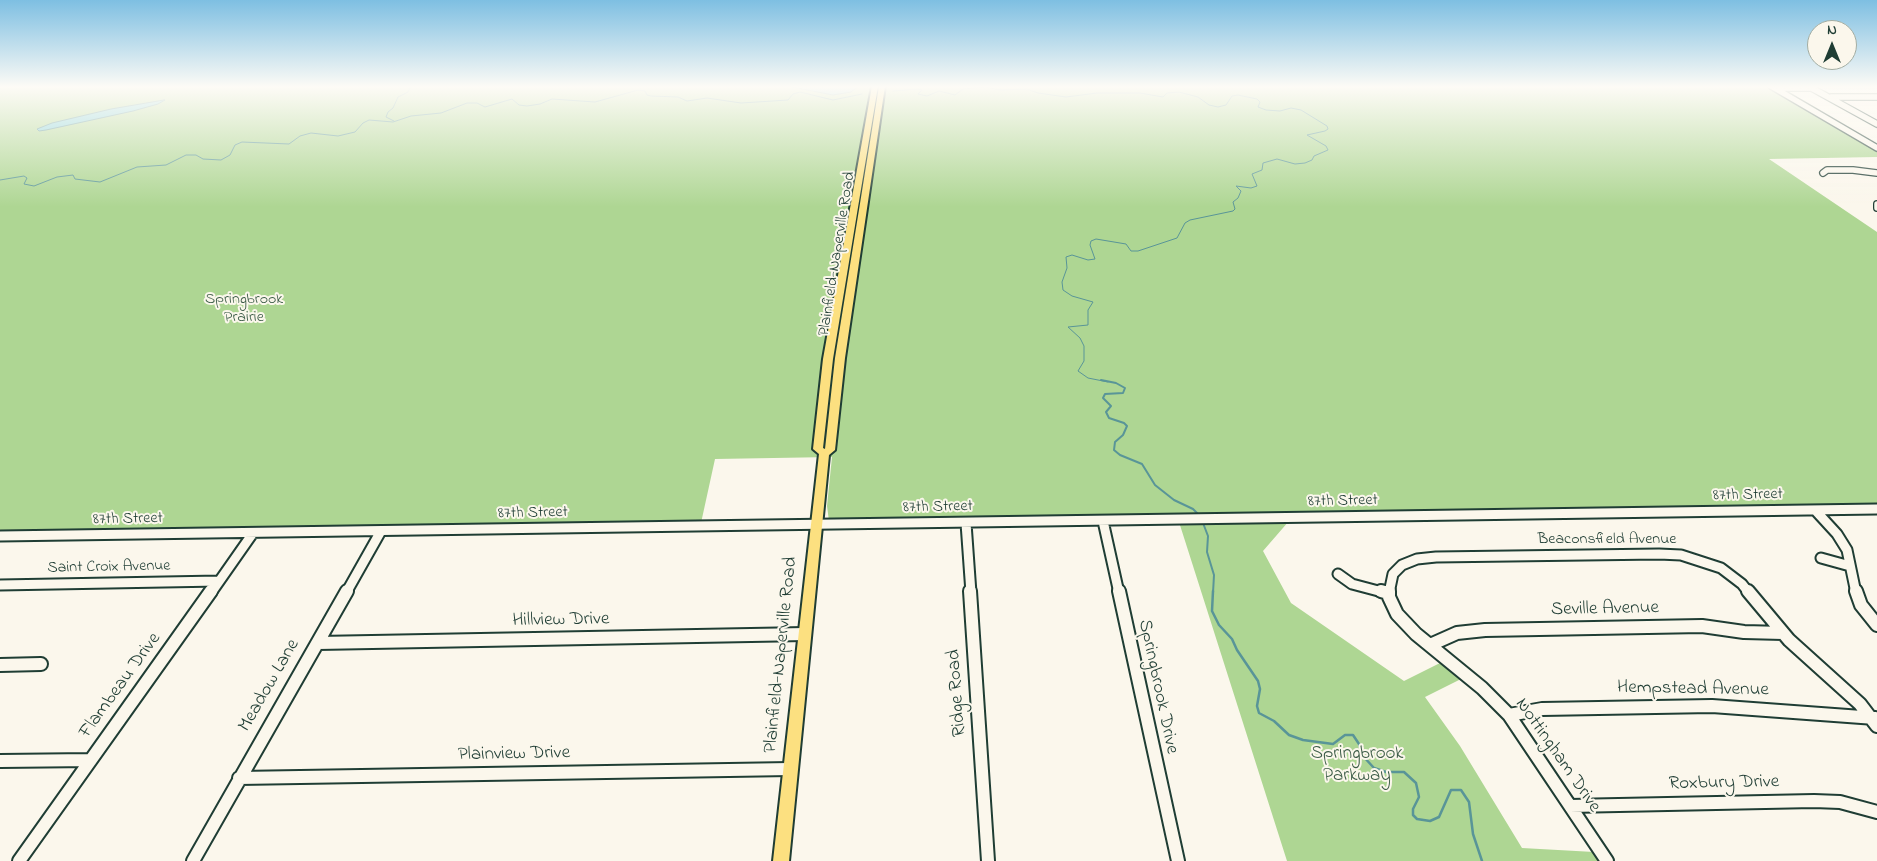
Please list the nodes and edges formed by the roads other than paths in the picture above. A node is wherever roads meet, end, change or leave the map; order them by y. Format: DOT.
graph roads {
  1 [pos="868,126"];
  2 [pos="876,126"];
  3 [pos="1840,126"];
  4 [pos="1877,148"];
  5 [pos="1823,173"];
  6 [pos="1877,173"];
  7 [pos="824,453"];
  8 [pos="1877,509"];
  9 [pos="1815,510"];
  10 [pos="1103,521"];
  11 [pos="966,523"];
  12 [pos="816,525"];
  13 [pos="381,531"];
  14 [pos="253,533"];
  15 [pos="0,536"];
  16 [pos="1820,558"];
  17 [pos="1850,566"];
  18 [pos="1338,574"];
  19 [pos="219,581"];
  20 [pos="0,585"];
  21 [pos="1388,593"];
  22 [pos="1877,625"];
  23 [pos="1782,633"];
  24 [pos="804,634"];
  25 [pos="318,642"];
  26 [pos="1430,645"];
  27 [pos="41,664"];
  28 [pos="0,665"];
  29 [pos="1509,715"];
  30 [pos="1875,720"];
  31 [pos="91,760"];
  32 [pos="0,761"];
  33 [pos="790,769"];
  34 [pos="239,778"];
  35 [pos="1570,806"];
  36 [pos="1877,812"];
  37 [pos="19,861"];
  38 [pos="193,861"];
  39 [pos="781,861"];
  40 [pos="988,861"];
  41 [pos="1178,861"];
  42 [pos="1607,861"];
  1 -- 7 [label="main road, Plainfield-Naperville Road"];
  2 -- 7 [label="main road, Plainfield-Naperville Road"];
  3 -- 4 [label="street"];
  5 -- 6 [label="street"];
  7 -- 12 [label="main road, Plainfield-Naperville Road"];
  8 -- 9 [label="street, 87th Street"];
  9 -- 10 [label="street, 87th Street"];
  9 -- 17 [label="street"];
  10 -- 11 [label="street, 87th Street"];
  10 -- 41 [label="street, Springbrook Drive"];
  11 -- 12 [label="street, 87th Street"];
  11 -- 40 [label="street, Ridge Road"];
  12 -- 13 [label="street, 87th Street"];
  12 -- 24 [label="main road, Plainfield-Naperville Road"];
  13 -- 14 [label="street, 87th Street"];
  13 -- 25 [label="street, Meadow Lane"];
  14 -- 15 [label="street, 87th Street"];
  14 -- 19 [label="street, Flambeau Drive"];
  16 -- 17 [label="street"];
  17 -- 22 [label="street"];
  18 -- 21 [label="street"];
  19 -- 20 [label="street, Saint Croix Avenue"];
  19 -- 31 [label="street, Flambeau Drive"];
  21 -- 23 [label="street, Beaconsfield Avenue"];
  21 -- 26 [label="street, Nottingham Drive"];
  23 -- 26 [label="street, Seville Avenue"];
  23 -- 30 [label="street, Beaconsfield Avenue"];
  24 -- 25 [label="street, Hillview Drive"];
  24 -- 33 [label="main road, Plainfield-Naperville Road"];
  25 -- 34 [label="street, Meadow Lane"];
  26 -- 29 [label="street, Nottingham Drive"];
  27 -- 28 [label="street"];
  29 -- 30 [label="street, Hempstead Avenue"];
  29 -- 35 [label="street, Nottingham Drive"];
  31 -- 32 [label="street"];
  31 -- 37 [label="street, Flambeau Drive"];
  33 -- 34 [label="street, Plainview Drive"];
  33 -- 39 [label="main road, Plainfield-Naperville Road"];
  34 -- 38 [label="street, Meadow Lane"];
  35 -- 36 [label="street, Roxbury Drive"];
  35 -- 42 [label="street, Nottingham Drive"];
}
